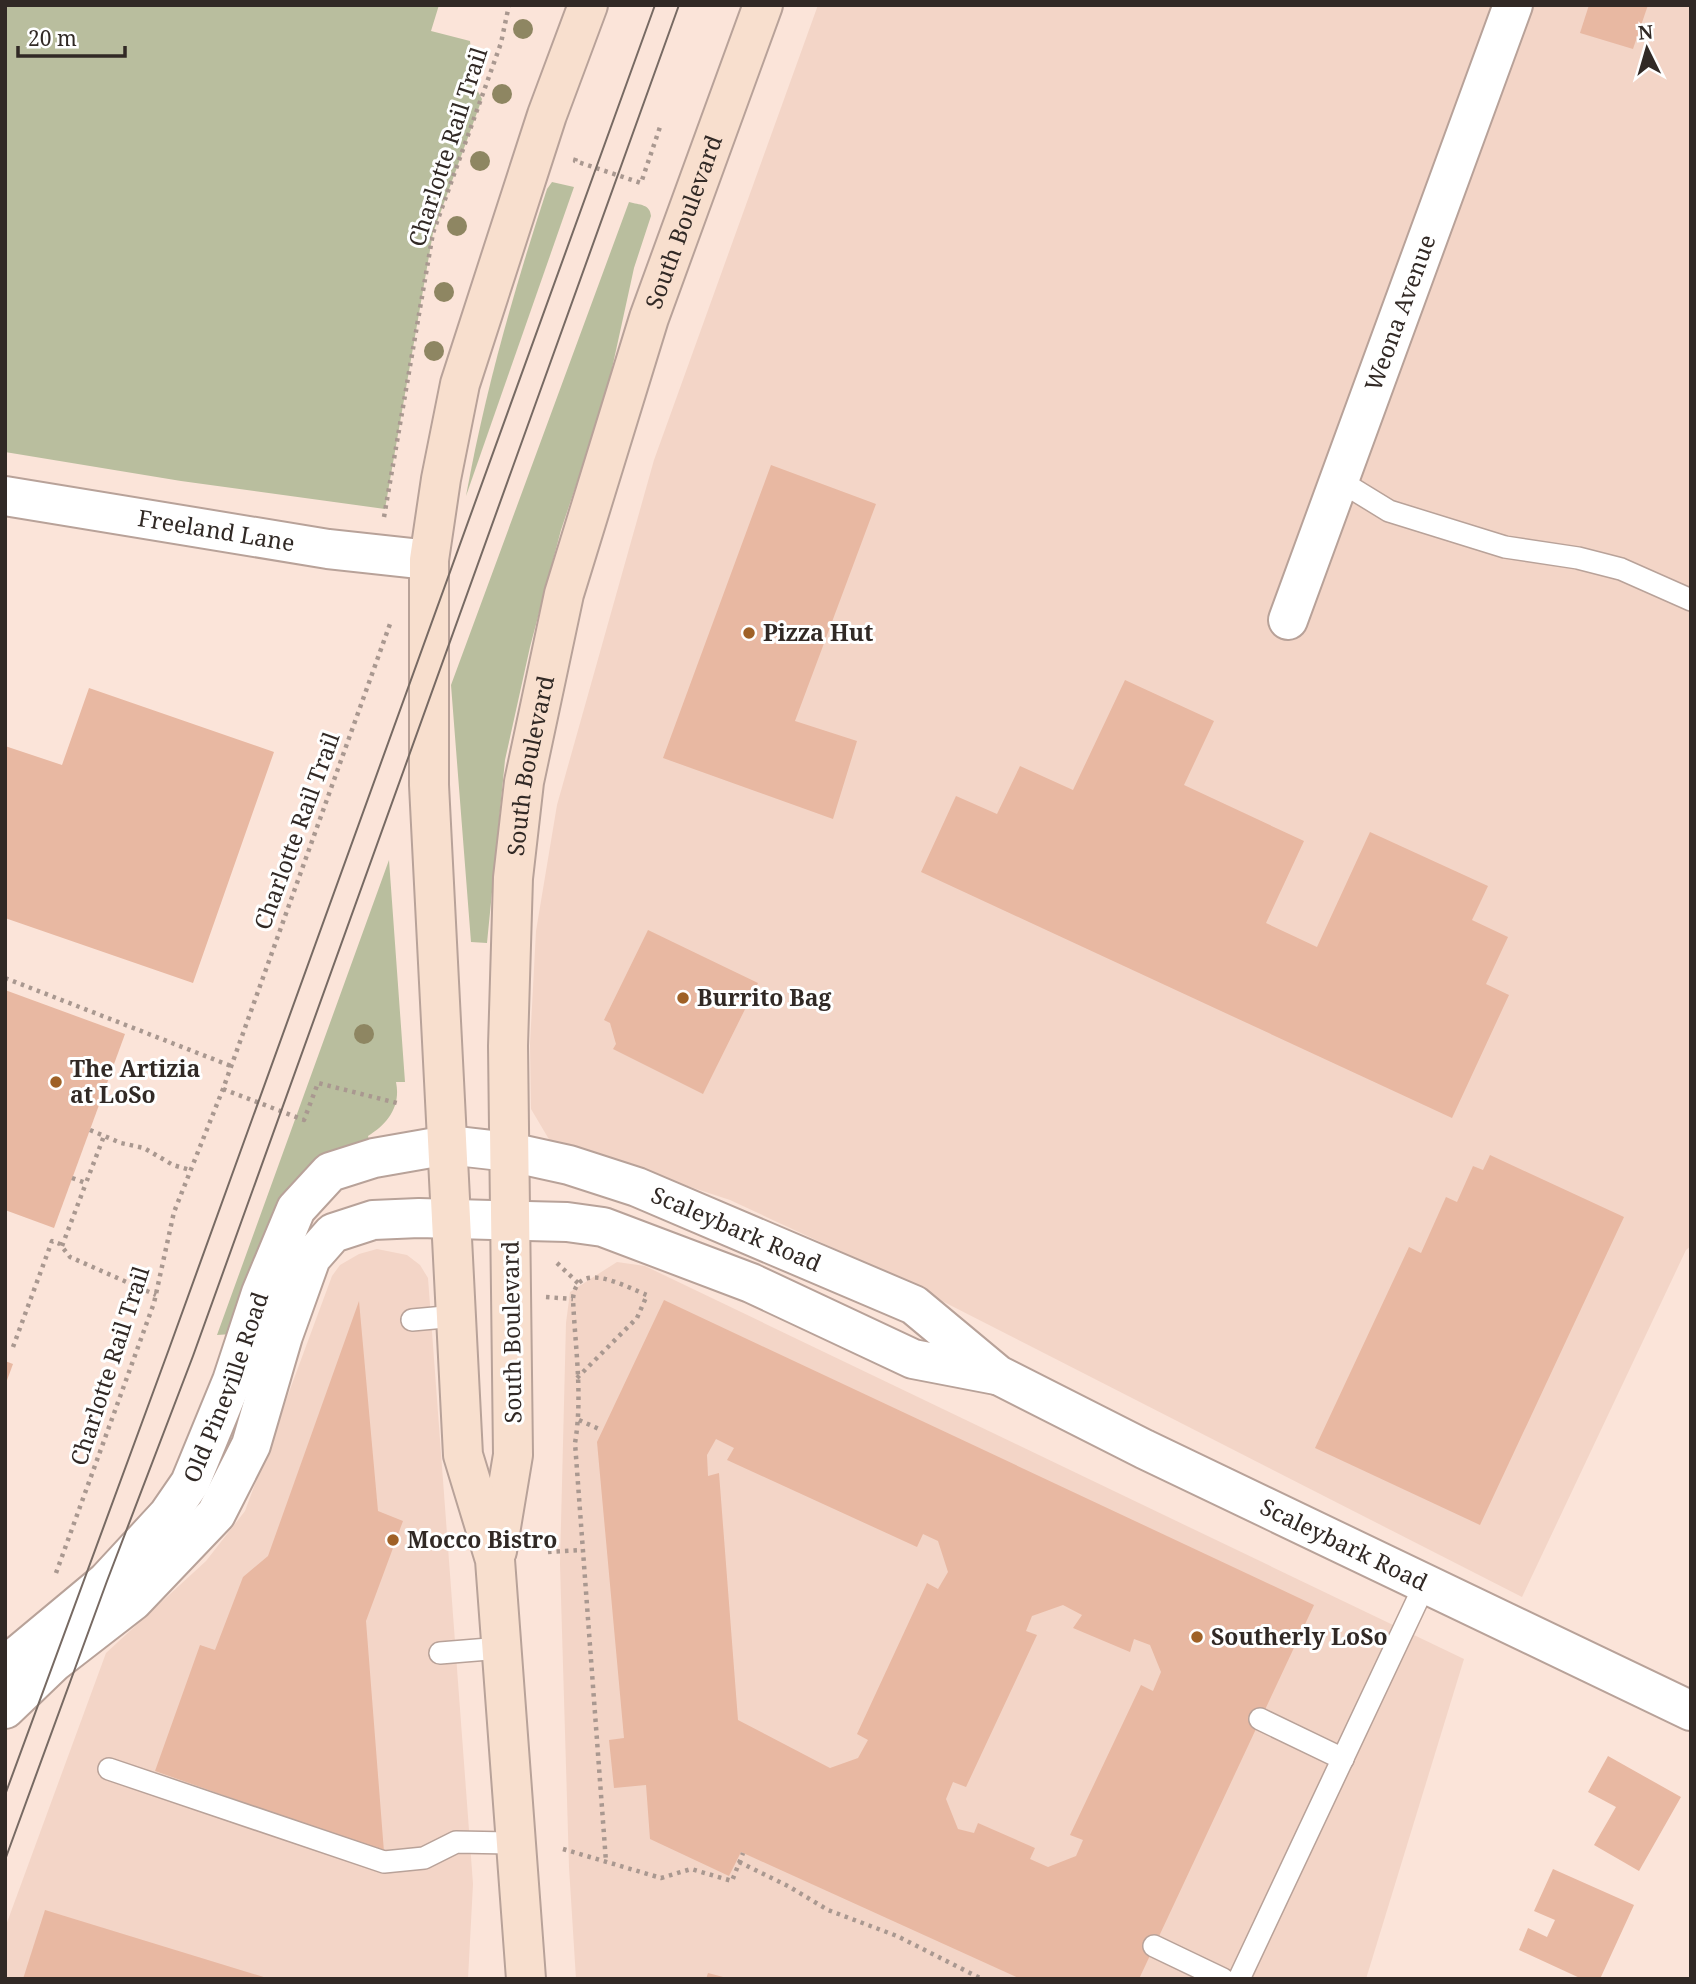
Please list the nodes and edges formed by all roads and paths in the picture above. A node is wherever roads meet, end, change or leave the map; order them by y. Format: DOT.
graph roads {
  1 [pos="509,5"];
  2 [pos="588,5"];
  3 [pos="763,5"];
  4 [pos="1504,8"];
  5 [pos="660,127"];
  6 [pos="579,149"];
  7 [pos="1340,481"];
  8 [pos="5,496"];
  9 [pos="377,554"];
  10 [pos="429,560"];
  11 [pos="1691,600"];
  12 [pos="391,617"];
  13 [pos="1288,620"];
  14 [pos="5,978"];
  15 [pos="231,1066"];
  16 [pos="223,1089"];
  17 [pos="401,1104"];
  18 [pos="90,1130"];
  19 [pos="104,1136"];
  20 [pos="448,1145"];
  21 [pos="510,1152"];
  22 [pos="190,1170"];
  23 [pos="72,1178"];
  24 [pos="86,1183"];
  25 [pos="452,1218"];
  26 [pos="510,1222"];
  27 [pos="62,1246"];
  28 [pos="558,1263"];
  29 [pos="578,1283"];
  30 [pos="156,1295"];
  31 [pos="545,1297"];
  32 [pos="573,1299"];
  33 [pos="456,1316"];
  34 [pos="412,1320"];
  35 [pos="13,1347"];
  36 [pos="998,1375"];
  37 [pos="577,1378"];
  38 [pos="579,1420"];
  39 [pos="599,1429"];
  40 [pos="492,1518"];
  41 [pos="582,1550"];
  42 [pos="548,1552"];
  43 [pos="54,1580"];
  44 [pos="1424,1584"];
  45 [pos="501,1648"];
  46 [pos="440,1653"];
  47 [pos="5,1666"];
  48 [pos="5,1709"];
  49 [pos="1691,1712"];
  50 [pos="1260,1719"];
  51 [pos="1343,1759"];
  52 [pos="109,1769"];
  53 [pos="515,1843"];
  54 [pos="563,1850"];
  55 [pos="743,1853"];
  56 [pos="606,1862"];
  57 [pos="739,1862"];
  58 [pos="1154,1946"];
  59 [pos="526,1979"];
  60 [pos="982,1979"];
  61 [pos="1223,1979"];
  62 [pos="1239,1979"];
  1 -- 9 [label="path, Charlotte Rail Trail"];
  2 -- 10 [label="main road, South Boulevard"];
  3 -- 21 [label="main road, South Boulevard"];
  4 -- 7 [label="street, Weona Avenue"];
  5 -- 6 [label="path"];
  7 -- 11 [label="lane"];
  7 -- 13 [label="street, Weona Avenue"];
  8 -- 9 [label="street, Freeland Lane"];
  9 -- 10 [label="street, Freeland Lane"];
  10 -- 20 [label="main road, South Boulevard"];
  12 -- 15 [label="path, Charlotte Rail Trail"];
  14 -- 15 [label="path"];
  15 -- 16 [label="path, Charlotte Rail Trail"];
  16 -- 17 [label="path"];
  16 -- 22 [label="path, Charlotte Rail Trail"];
  18 -- 19 [label="path"];
  19 -- 22 [label="path"];
  19 -- 24 [label="path"];
  20 -- 21 [label="street, Scaleybark Road"];
  20 -- 25 [label="main road, South Boulevard"];
  20 -- 47 [label="street, Old Pineville Road"];
  21 -- 26 [label="main road, South Boulevard"];
  21 -- 36 [label="street, Scaleybark Road"];
  22 -- 30 [label="path, Charlotte Rail Trail"];
  23 -- 24 [label="path"];
  24 -- 27 [label="path"];
  25 -- 26 [label="street, Scaleybark Road"];
  25 -- 33 [label="main road, South Boulevard"];
  25 -- 48 [label="street, Old Pineville Road"];
  26 -- 36 [label="street, Scaleybark Road"];
  26 -- 40 [label="main road, South Boulevard"];
  27 -- 30 [label="path"];
  27 -- 35 [label="path"];
  28 -- 29 [label="path"];
  29 -- 32 [label="path"];
  29 -- 37 [label="path"];
  30 -- 43 [label="path, Charlotte Rail Trail"];
  31 -- 32 [label="path"];
  32 -- 37 [label="path"];
  33 -- 34 [label="lane"];
  33 -- 40 [label="main road, South Boulevard"];
  36 -- 44 [label="street, Scaleybark Road"];
  37 -- 38 [label="path"];
  38 -- 39 [label="path"];
  38 -- 41 [label="path"];
  40 -- 45 [label="main road, South Boulevard"];
  41 -- 42 [label="path"];
  41 -- 56 [label="path"];
  44 -- 49 [label="street, Scaleybark Road"];
  44 -- 51 [label="lane"];
  45 -- 46 [label="lane"];
  45 -- 53 [label="main road, South Boulevard"];
  50 -- 51 [label="lane"];
  51 -- 62 [label="lane"];
  52 -- 53 [label="lane"];
  53 -- 59 [label="main road, South Boulevard"];
  54 -- 56 [label="path"];
  55 -- 57 [label="path"];
  56 -- 57 [label="path"];
  57 -- 60 [label="path"];
  58 -- 61 [label="lane"];
}
